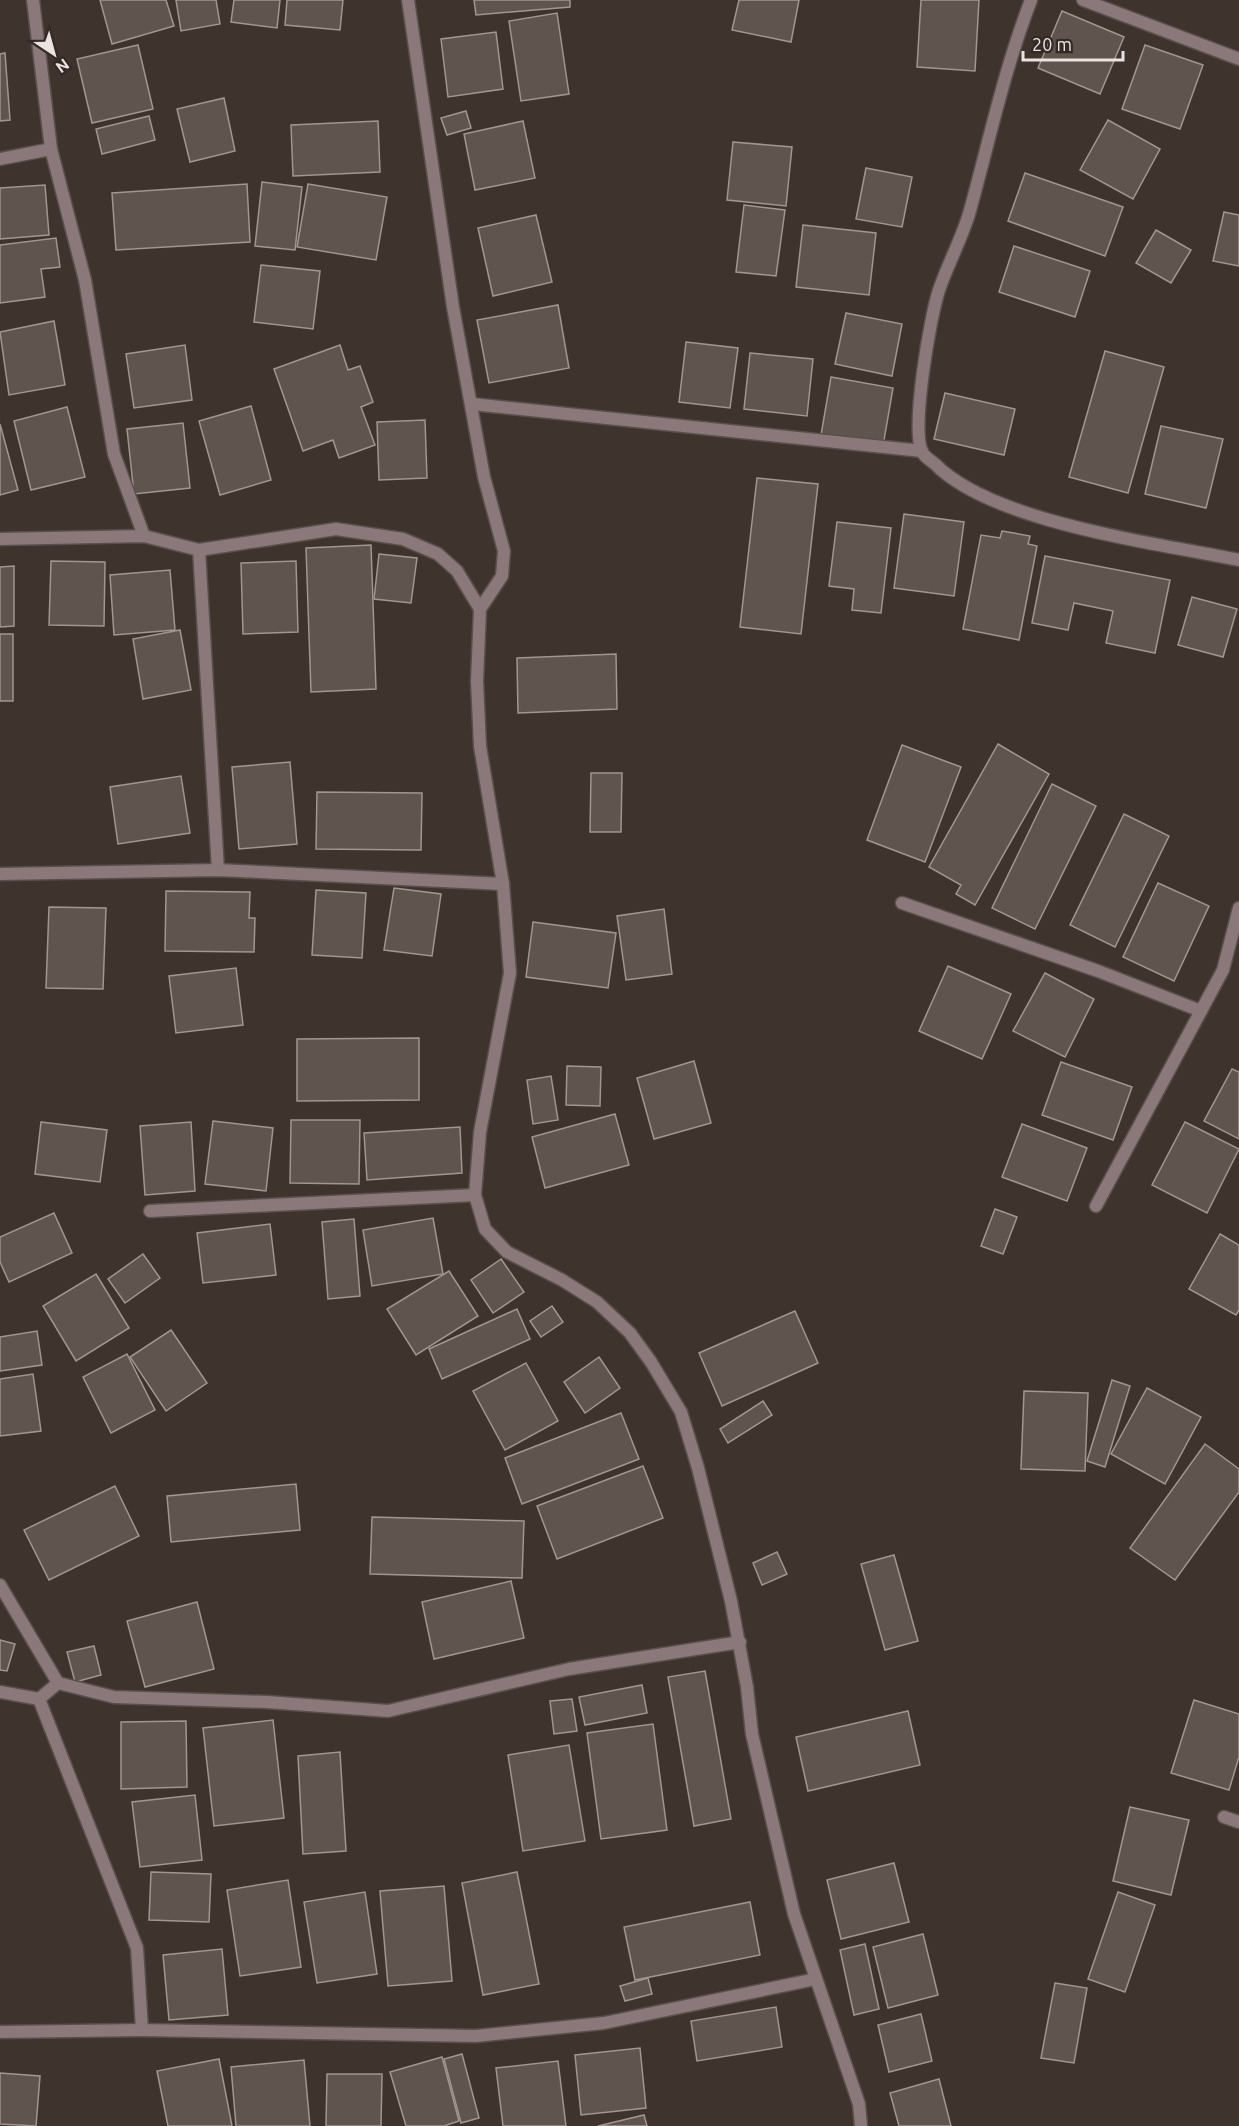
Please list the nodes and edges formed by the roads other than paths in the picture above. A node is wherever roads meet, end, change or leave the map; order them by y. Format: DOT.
graph roads {
  1 [pos="33,0"];
  2 [pos="408,0"];
  3 [pos="1031,0"];
  4 [pos="1083,0"];
  5 [pos="1239,59"];
  6 [pos="51,149"];
  7 [pos="0,159"];
  8 [pos="472,404"];
  9 [pos="922,451"];
  10 [pos="144,536"];
  11 [pos="0,539"];
  12 [pos="199,550"];
  13 [pos="1239,560"];
  14 [pos="480,609"];
  15 [pos="218,870"];
  16 [pos="0,874"];
  17 [pos="503,884"];
  18 [pos="902,903"];
  19 [pos="1239,908"];
  20 [pos="1201,1011"];
  21 [pos="475,1195"];
  22 [pos="1096,1206"];
  23 [pos="150,1211"];
  24 [pos="0,1585"];
  25 [pos="740,1642"];
  26 [pos="58,1683"];
  27 [pos="0,1692"];
  28 [pos="39,1699"];
  29 [pos="1224,1817"];
  30 [pos="1239,1822"];
  31 [pos="816,1979"];
  32 [pos="142,2030"];
  33 [pos="0,2032"];
  34 [pos="861,2126"];
  1 -- 6 [label="street"];
  2 -- 8 [label="street"];
  3 -- 9 [label="street"];
  4 -- 5 [label="street"];
  6 -- 7 [label="street"];
  6 -- 10 [label="street"];
  8 -- 9 [label="street"];
  8 -- 14 [label="street"];
  9 -- 13 [label="street"];
  10 -- 11 [label="street"];
  10 -- 12 [label="street"];
  12 -- 14 [label="street"];
  12 -- 15 [label="street"];
  14 -- 17 [label="street"];
  15 -- 16 [label="street"];
  15 -- 17 [label="street"];
  17 -- 21 [label="street"];
  18 -- 20 [label="street"];
  19 -- 20 [label="street"];
  20 -- 22 [label="street"];
  21 -- 23 [label="street"];
  21 -- 25 [label="street"];
  24 -- 26 [label="street"];
  25 -- 26 [label="street"];
  25 -- 31 [label="street"];
  26 -- 28 [label="street"];
  27 -- 28 [label="street"];
  28 -- 32 [label="street"];
  29 -- 30 [label="street"];
  31 -- 32 [label="street"];
  31 -- 34 [label="street"];
  32 -- 33 [label="street"];
}
